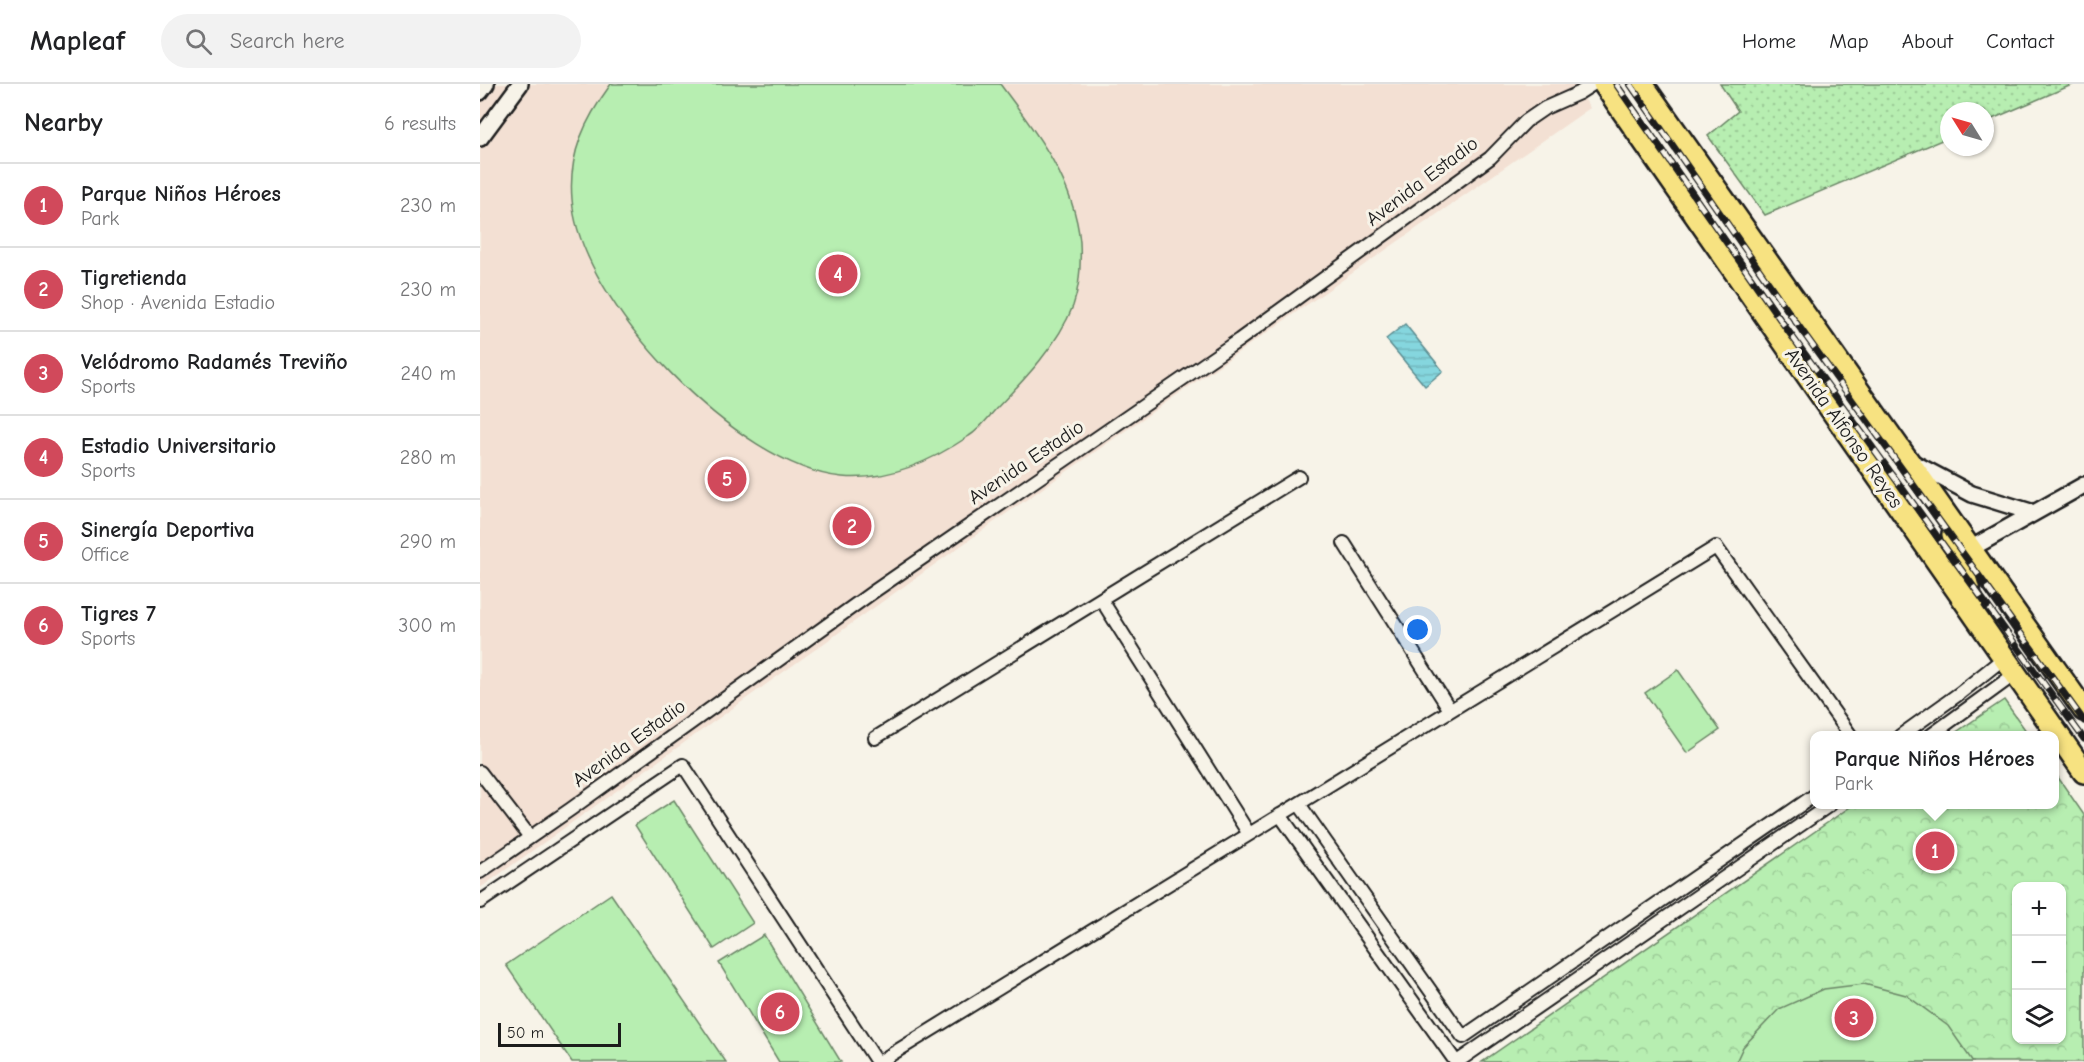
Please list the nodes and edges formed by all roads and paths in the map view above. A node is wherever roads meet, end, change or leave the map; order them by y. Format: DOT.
graph roads {
  1 [pos="486,84"];
  2 [pos="520,84"];
  3 [pos="1593,84"];
  4 [pos="1604,84"];
  5 [pos="480,92"];
  6 [pos="1648,93"];
  7 [pos="480,138"];
  8 [pos="1908,460"];
  9 [pos="1299,477"];
  10 [pos="2084,485"];
  11 [pos="2034,513"];
  12 [pos="1948,516"];
  13 [pos="1344,543"];
  14 [pos="1970,549"];
  15 [pos="1101,599"];
  16 [pos="1976,619"];
  17 [pos="2009,666"];
  18 [pos="1450,710"];
  19 [pos="2084,710"];
  20 [pos="1848,731"];
  21 [pos="1906,731"];
  22 [pos="1935,731"];
  23 [pos="2055,731"];
  24 [pos="2059,737"];
  25 [pos="875,738"];
  26 [pos="480,772"];
  27 [pos="2084,772"];
  28 [pos="1810,798"];
  29 [pos="1299,804"];
  30 [pos="1824,809"];
  31 [pos="1280,815"];
  32 [pos="1768,827"];
  33 [pos="1249,834"];
  34 [pos="530,837"];
  35 [pos="1778,841"];
  36 [pos="480,872"];
  37 [pos="480,902"];
  38 [pos="878,1062"];
  39 [pos="1457,1062"];
  1 -- 5 [label="street"];
  2 -- 7 [label="street"];
  3 -- 34 [label="street, Avenida Estadio"];
  4 -- 16 [label="highway, Avenida Alfonso Reyes"];
  6 -- 8 [label="highway, Avenida Alfonso Reyes"];
  8 -- 11 [label="street"];
  8 -- 12 [label="highway, Avenida Alfonso Reyes"];
  9 -- 15 [label="street"];
  10 -- 11 [label="street"];
  11 -- 14 [label="street"];
  12 -- 14 [label="highway, Avenida Alfonso Reyes"];
  12 -- 16 [label="highway"];
  13 -- 18 [label="street"];
  14 -- 19 [label="highway, Avenida Alfonso Reyes"];
  15 -- 25 [label="street"];
  15 -- 33 [label="street"];
  16 -- 17 [label="highway, Avenida Alfonso Reyes"];
  17 -- 21 [label="street"];
  17 -- 22 [label="street"];
  17 -- 23 [label="highway, Avenida Alfonso Reyes"];
  18 -- 20 [label="street"];
  18 -- 29 [label="street"];
  24 -- 27 [label="highway, Avenida Alfonso Reyes"];
  26 -- 34 [label="street"];
  28 -- 32 [label="street"];
  29 -- 31 [label="street"];
  29 -- 32 [label="street"];
  30 -- 35 [label="street"];
  31 -- 33 [label="street"];
  31 -- 39 [label="street"];
  32 -- 35 [label="street"];
  33 -- 38 [label="street"];
  34 -- 36 [label="street, Avenida Estadio"];
  35 -- 39 [label="street"];
  37 -- 38 [label="street"];
}
